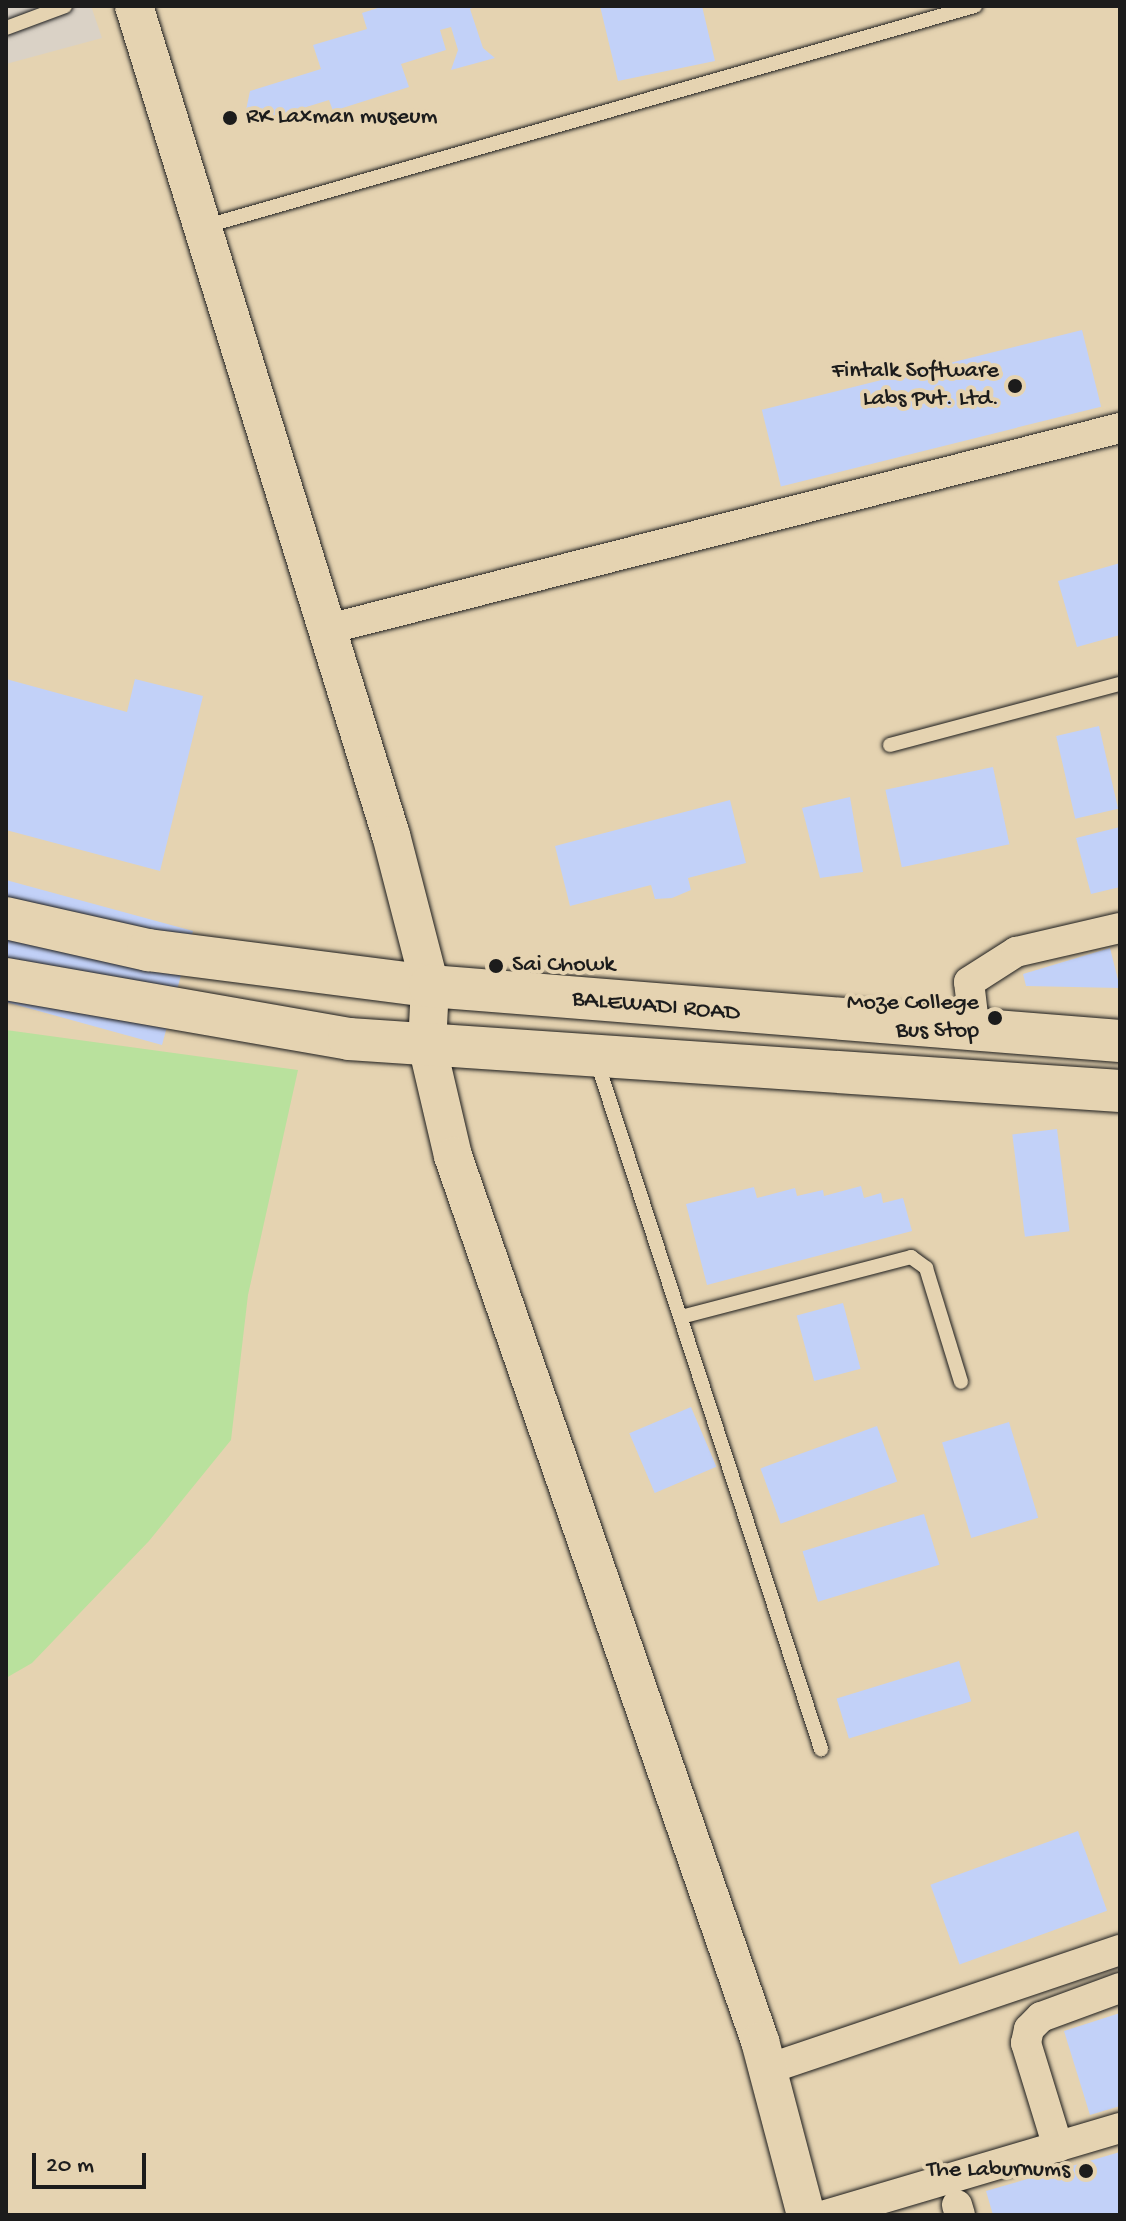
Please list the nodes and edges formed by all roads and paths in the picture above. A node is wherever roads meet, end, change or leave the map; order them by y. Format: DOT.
graph roads {
  1 [pos="65,6"];
  2 [pos="134,6"];
  3 [pos="975,6"];
  4 [pos="6,28"];
  5 [pos="201,228"];
  6 [pos="1120,428"];
  7 [pos="328,629"];
  8 [pos="1120,684"];
  9 [pos="890,745"];
  10 [pos="6,918"];
  11 [pos="1120,928"];
  12 [pos="6,979"];
  13 [pos="430,986"];
  14 [pos="975,1032"];
  15 [pos="1120,1041"];
  16 [pos="427,1045"];
  17 [pos="595,1058"];
  18 [pos="1120,1091"];
  19 [pos="681,1317"];
  20 [pos="961,1382"];
  21 [pos="821,1749"];
  22 [pos="1120,1950"];
  23 [pos="1120,1988"];
  24 [pos="768,2069"];
  25 [pos="1120,2128"];
  26 [pos="1058,2147"];
  27 [pos="806,2215"];
  28 [pos="826,2215"];
  1 -- 4 [label="lane"];
  2 -- 5 [label="street"];
  3 -- 5 [label="lane"];
  5 -- 7 [label="street"];
  6 -- 7 [label="street"];
  7 -- 13 [label="street"];
  8 -- 9 [label="lane"];
  10 -- 13 [label="main road, BALEWADI ROAD"];
  11 -- 14 [label="street"];
  12 -- 16 [label="main road"];
  13 -- 14 [label="main road, BALEWADI ROAD"];
  13 -- 16 [label="street"];
  14 -- 15 [label="main road, BALEWADI ROAD"];
  16 -- 17 [label="main road"];
  16 -- 24 [label="street"];
  17 -- 18 [label="main road"];
  17 -- 19 [label="lane"];
  19 -- 20 [label="lane"];
  19 -- 21 [label="lane"];
  22 -- 24 [label="street"];
  23 -- 26 [label="street"];
  24 -- 27 [label="street"];
  25 -- 26 [label="street"];
  26 -- 28 [label="street"];
}
